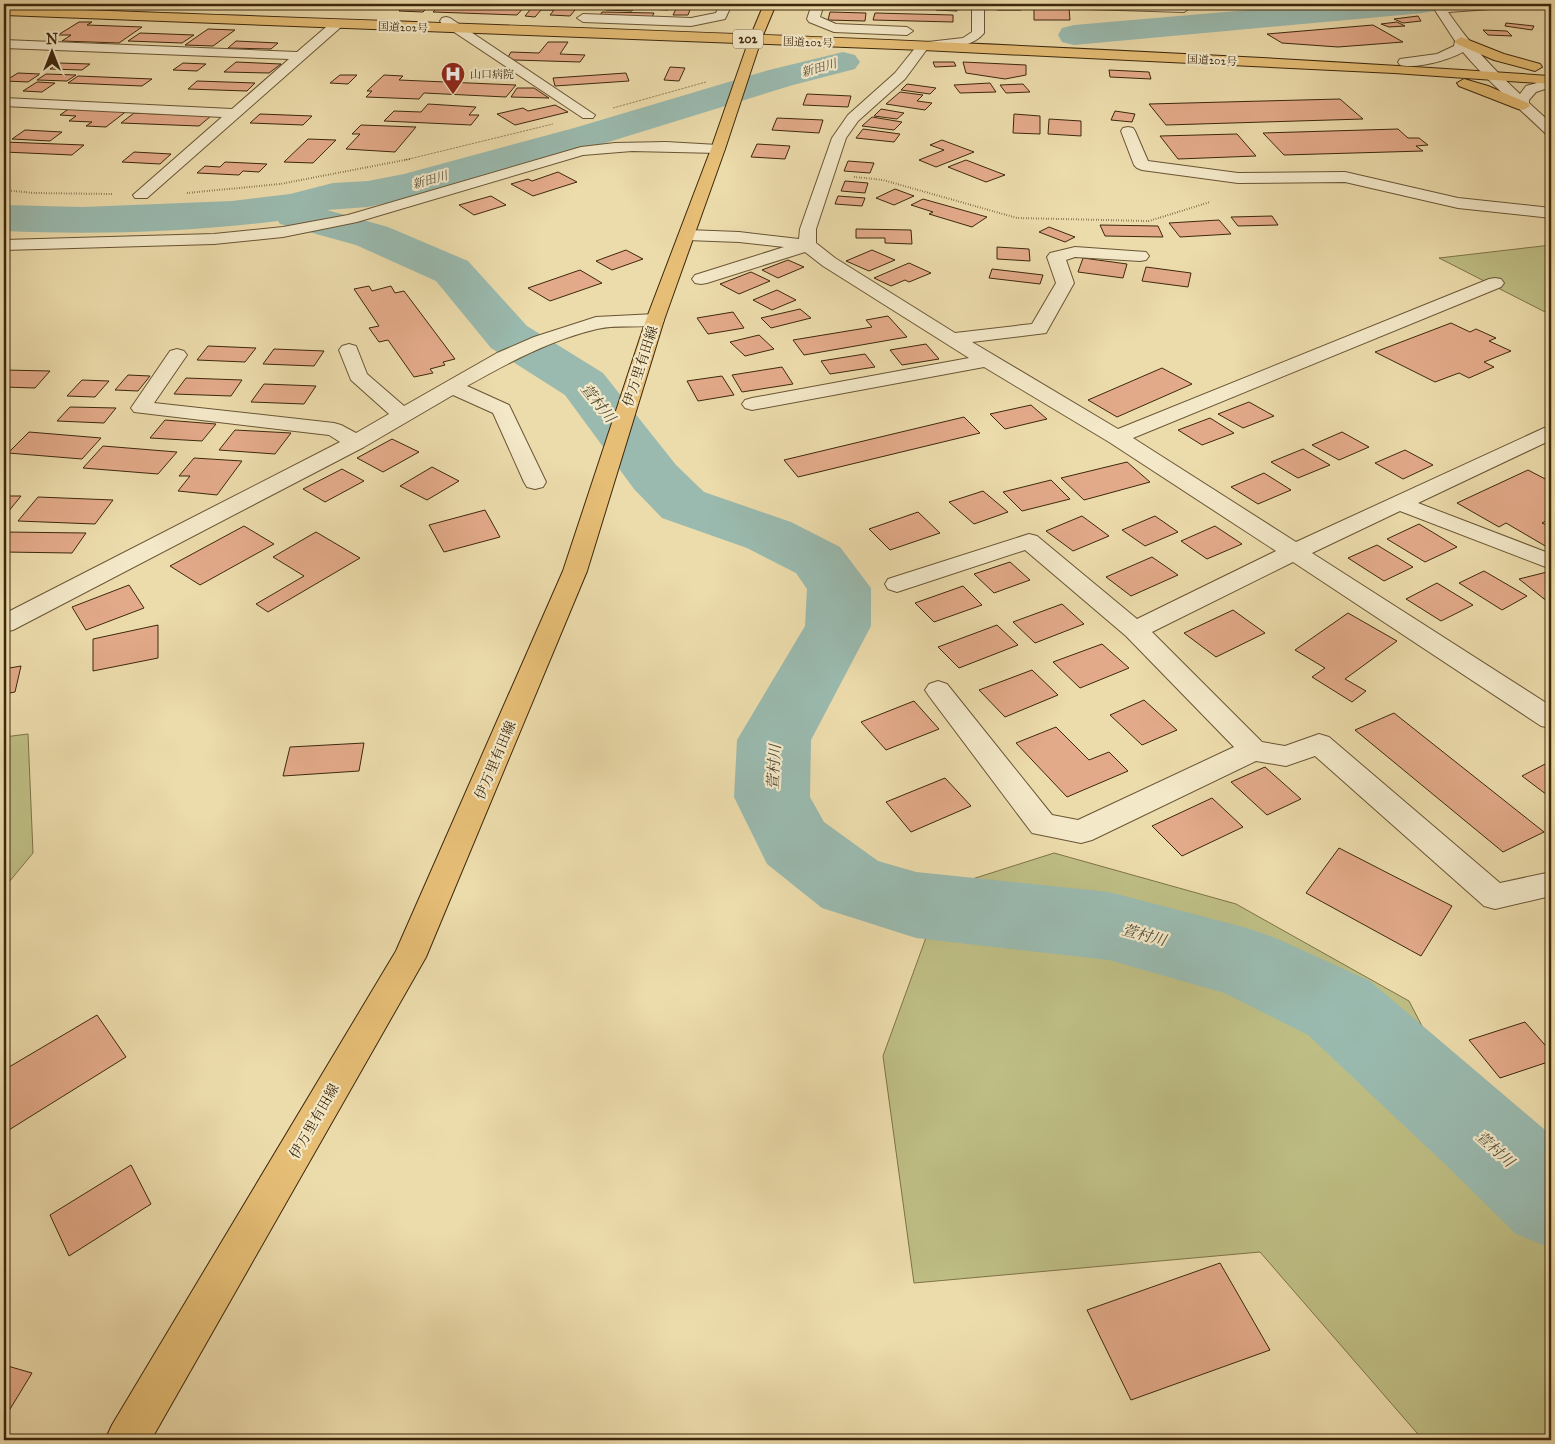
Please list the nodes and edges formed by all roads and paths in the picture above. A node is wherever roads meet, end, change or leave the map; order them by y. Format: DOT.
graph roads {
  1 [pos="10,4"];
  2 [pos="593,4"];
  3 [pos="726,4"];
  4 [pos="770,4"];
  5 [pos="818,4"];
  6 [pos="974,4"];
  7 [pos="1056,4"];
  8 [pos="1505,4"];
  9 [pos="1108,5"];
  10 [pos="1439,6"];
  11 [pos="1184,8"];
  12 [pos="4,11"];
  13 [pos="446,21"];
  14 [pos="580,22"];
  15 [pos="337,24"];
  16 [pos="458,29"];
  17 [pos="907,31"];
  18 [pos="756,36"];
  19 [pos="966,41"];
  20 [pos="1461,41"];
  21 [pos="4,44"];
  22 [pos="923,46"];
  23 [pos="300,56"];
  24 [pos="1400,66"];
  25 [pos="1486,71"];
  26 [pos="1551,71"];
  27 [pos="706,82"];
  28 [pos="1551,82"];
  29 [pos="4,102"];
  30 [pos="1522,106"];
  31 [pos="235,112"];
  32 [pos="588,115"];
  33 [pos="1128,131"];
  34 [pos="1551,131"];
  35 [pos="718,150"];
  36 [pos="826,174"];
  37 [pos="4,190"];
  38 [pos="141,195"];
  39 [pos="1211,202"];
  40 [pos="1551,213"];
  41 [pos="687,235"];
  42 [pos="4,245"];
  43 [pos="807,245"];
  44 [pos="1140,256"];
  45 [pos="701,279"];
  46 [pos="1495,283"];
  47 [pos="655,320"];
  48 [pos="952,339"];
  49 [pos="350,350"];
  50 [pos="177,355"];
  51 [pos="988,360"];
  52 [pos="452,387"];
  53 [pos="752,404"];
  54 [pos="402,416"];
  55 [pos="1551,432"];
  56 [pos="1117,437"];
  57 [pos="356,442"];
  58 [pos="535,482"];
  59 [pos="1399,503"];
  60 [pos="1294,552"];
  61 [pos="1551,562"];
  62 [pos="897,584"];
  63 [pos="4,624"];
  64 [pos="1135,630"];
  65 [pos="938,690"];
  66 [pos="1551,718"];
  67 [pos="1253,750"];
  68 [pos="1551,884"];
  69 [pos="127,1440"];
  1 -- 13 [label="main road, 国道202号 / 202"];
  2 -- 14 [label="street"];
  3 -- 14 [label="street"];
  4 -- 18 [label="main road, 伊万里有田線"];
  5 -- 17 [label="street"];
  6 -- 19 [label="street"];
  7 -- 9 [label="street"];
  8 -- 10 [label="street"];
  9 -- 11 [label="street"];
  10 -- 20 [label="street"];
  12 -- 15 [label="main road, 国道202号 / 202"];
  13 -- 14 [label="main road, 国道202号 / 202"];
  13 -- 16 [label="street"];
  14 -- 18 [label="main road, 国道202号 / 202"];
  15 -- 16 [label="main road, 国道202号 / 202"];
  15 -- 23 [label="street"];
  16 -- 18 [label="main road, 国道202号 / 202"];
  16 -- 32 [label="street"];
  18 -- 19 [label="main road, 国道202号 / 202"];
  18 -- 22 [label="main road, 国道202号 / 202"];
  18 -- 35 [label="main road, 伊万里有田線"];
  19 -- 22 [label="street"];
  19 -- 24 [label="main road, 国道202号 / 202"];
  20 -- 24 [label="street"];
  20 -- 25 [label="street"];
  20 -- 26 [label="main road"];
  21 -- 23 [label="street"];
  22 -- 24 [label="main road, 国道202号 / 202"];
  22 -- 36 [label="street"];
  23 -- 31 [label="street"];
  24 -- 25 [label="main road, 国道202号 / 202"];
  24 -- 30 [label="main road"];
  25 -- 26 [label="main road, 国道202号 / 202"];
  25 -- 28 [label="main road, 国道202号 / 202"];
  25 -- 30 [label="street"];
  27 -- 32 [label="path"];
  28 -- 30 [label="street"];
  29 -- 31 [label="street"];
  30 -- 34 [label="street"];
  31 -- 38 [label="street"];
  32 -- 38 [label="path"];
  33 -- 40 [label="street"];
  35 -- 41 [label="main road, 伊万里有田線"];
  35 -- 42 [label="street"];
  36 -- 39 [label="path"];
  36 -- 43 [label="street"];
  37 -- 38 [label="path"];
  41 -- 43 [label="street"];
  41 -- 47 [label="main road, 伊万里有田線"];
  43 -- 45 [label="street"];
  43 -- 48 [label="street"];
  44 -- 48 [label="street"];
  46 -- 56 [label="street"];
  47 -- 52 [label="street"];
  47 -- 69 [label="main road, 伊万里有田線"];
  48 -- 51 [label="street"];
  49 -- 54 [label="street"];
  50 -- 57 [label="street"];
  51 -- 53 [label="street"];
  51 -- 56 [label="street"];
  52 -- 54 [label="street"];
  52 -- 58 [label="street"];
  54 -- 57 [label="street"];
  55 -- 59 [label="street"];
  56 -- 60 [label="street"];
  57 -- 63 [label="street"];
  59 -- 60 [label="street"];
  59 -- 61 [label="street"];
  60 -- 64 [label="street"];
  60 -- 66 [label="street"];
  62 -- 64 [label="street"];
  64 -- 67 [label="street"];
  65 -- 67 [label="street"];
  67 -- 68 [label="street"];
}
